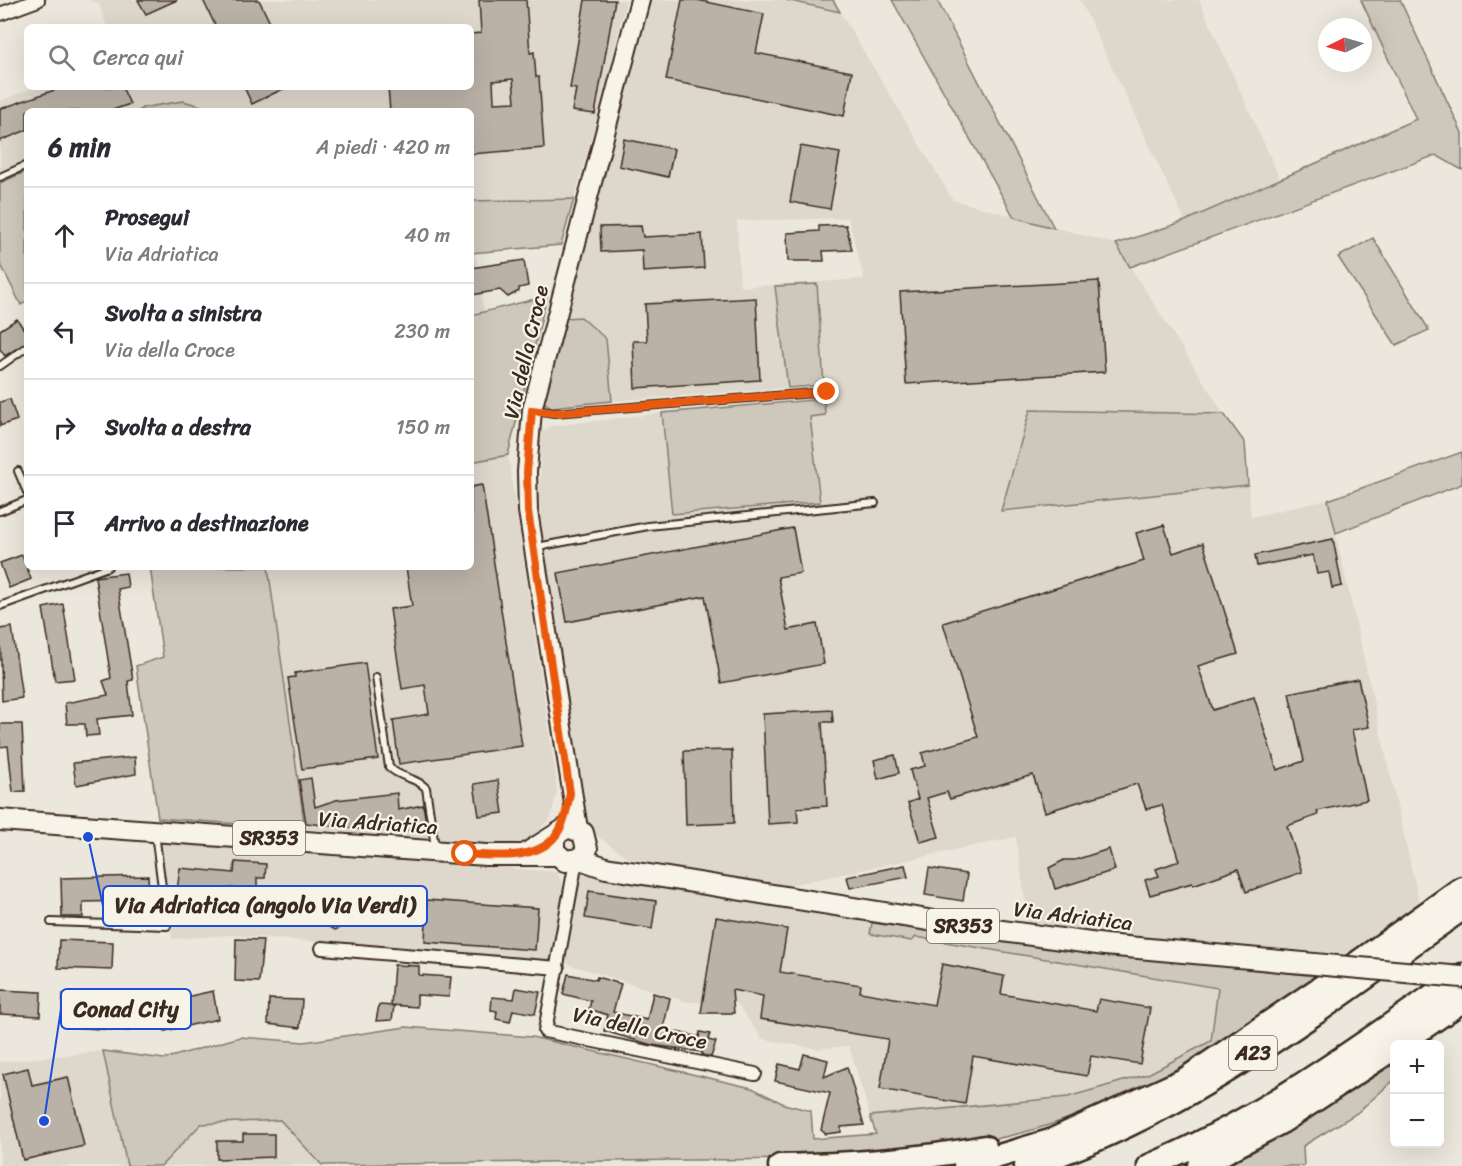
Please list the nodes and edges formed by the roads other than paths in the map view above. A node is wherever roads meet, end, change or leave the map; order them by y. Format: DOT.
graph roads {
  1 [pos="38,0"];
  2 [pos="640,0"];
  3 [pos="0,14"];
  4 [pos="24,166"];
  5 [pos="0,177"];
  6 [pos="24,349"];
  7 [pos="0,366"];
  8 [pos="827,392"];
  9 [pos="532,410"];
  10 [pos="18,471"];
  11 [pos="24,485"];
  12 [pos="24,501"];
  13 [pos="875,503"];
  14 [pos="0,511"];
  15 [pos="534,547"];
  16 [pos="100,570"];
  17 [pos="0,606"];
  18 [pos="376,677"];
  19 [pos="5,821"];
  20 [pos="154,830"];
  21 [pos="566,837"];
  22 [pos="435,851"];
  23 [pos="578,860"];
  24 [pos="637,873"];
  25 [pos="1462,888"];
  26 [pos="1462,909"];
  27 [pos="51,922"];
  28 [pos="322,948"];
  29 [pos="558,968"];
  30 [pos="1462,976"];
  31 [pos="1462,1001"];
  32 [pos="1406,1040"];
  33 [pos="1390,1051"];
  34 [pos="755,1074"];
  35 [pos="1100,1119"];
  36 [pos="780,1166"];
  37 [pos="964,1166"];
  38 [pos="1026,1166"];
  39 [pos="1149,1166"];
  40 [pos="1199,1166"];
  1 -- 3 [label="street"];
  2 -- 9 [label="main road, Via della Croce"];
  4 -- 5 [label="lane"];
  6 -- 7 [label="lane"];
  8 -- 9 [label="lane"];
  9 -- 15 [label="main road, Via della Croce"];
  10 -- 11 [label="lane"];
  12 -- 14 [label="lane"];
  13 -- 15 [label="lane"];
  15 -- 21 [label="main road, Via della Croce"];
  16 -- 17 [label="lane"];
  18 -- 22 [label="lane"];
  19 -- 20 [label="main road, Via Adriatica / SR353"];
  20 -- 22 [label="main road, Via Adriatica / SR353"];
  20 -- 27 [label="lane"];
  21 -- 22 [label="main road, Via Adriatica / SR353"];
  21 -- 23 [label="main road, Via Adriatica / SR353"];
  21 -- 23 [label="main road"];
  21 -- 24 [label="main road, Via Adriatica / SR353"];
  23 -- 24 [label="main road, Via Adriatica / SR353"];
  23 -- 29 [label="street, Via della Croce"];
  24 -- 30 [label="main road, Via Adriatica / SR353, bridge"];
  25 -- 35 [label="highway, A23"];
  26 -- 38 [label="highway, A23"];
  28 -- 29 [label="street"];
  29 -- 34 [label="street, Via della Croce"];
  30 -- 39 [label="highway, A23"];
  31 -- 32 [label="highway"];
  33 -- 40 [label="highway"];
  35 -- 36 [label="highway, A23"];
  35 -- 37 [label="highway, A23"];
}
